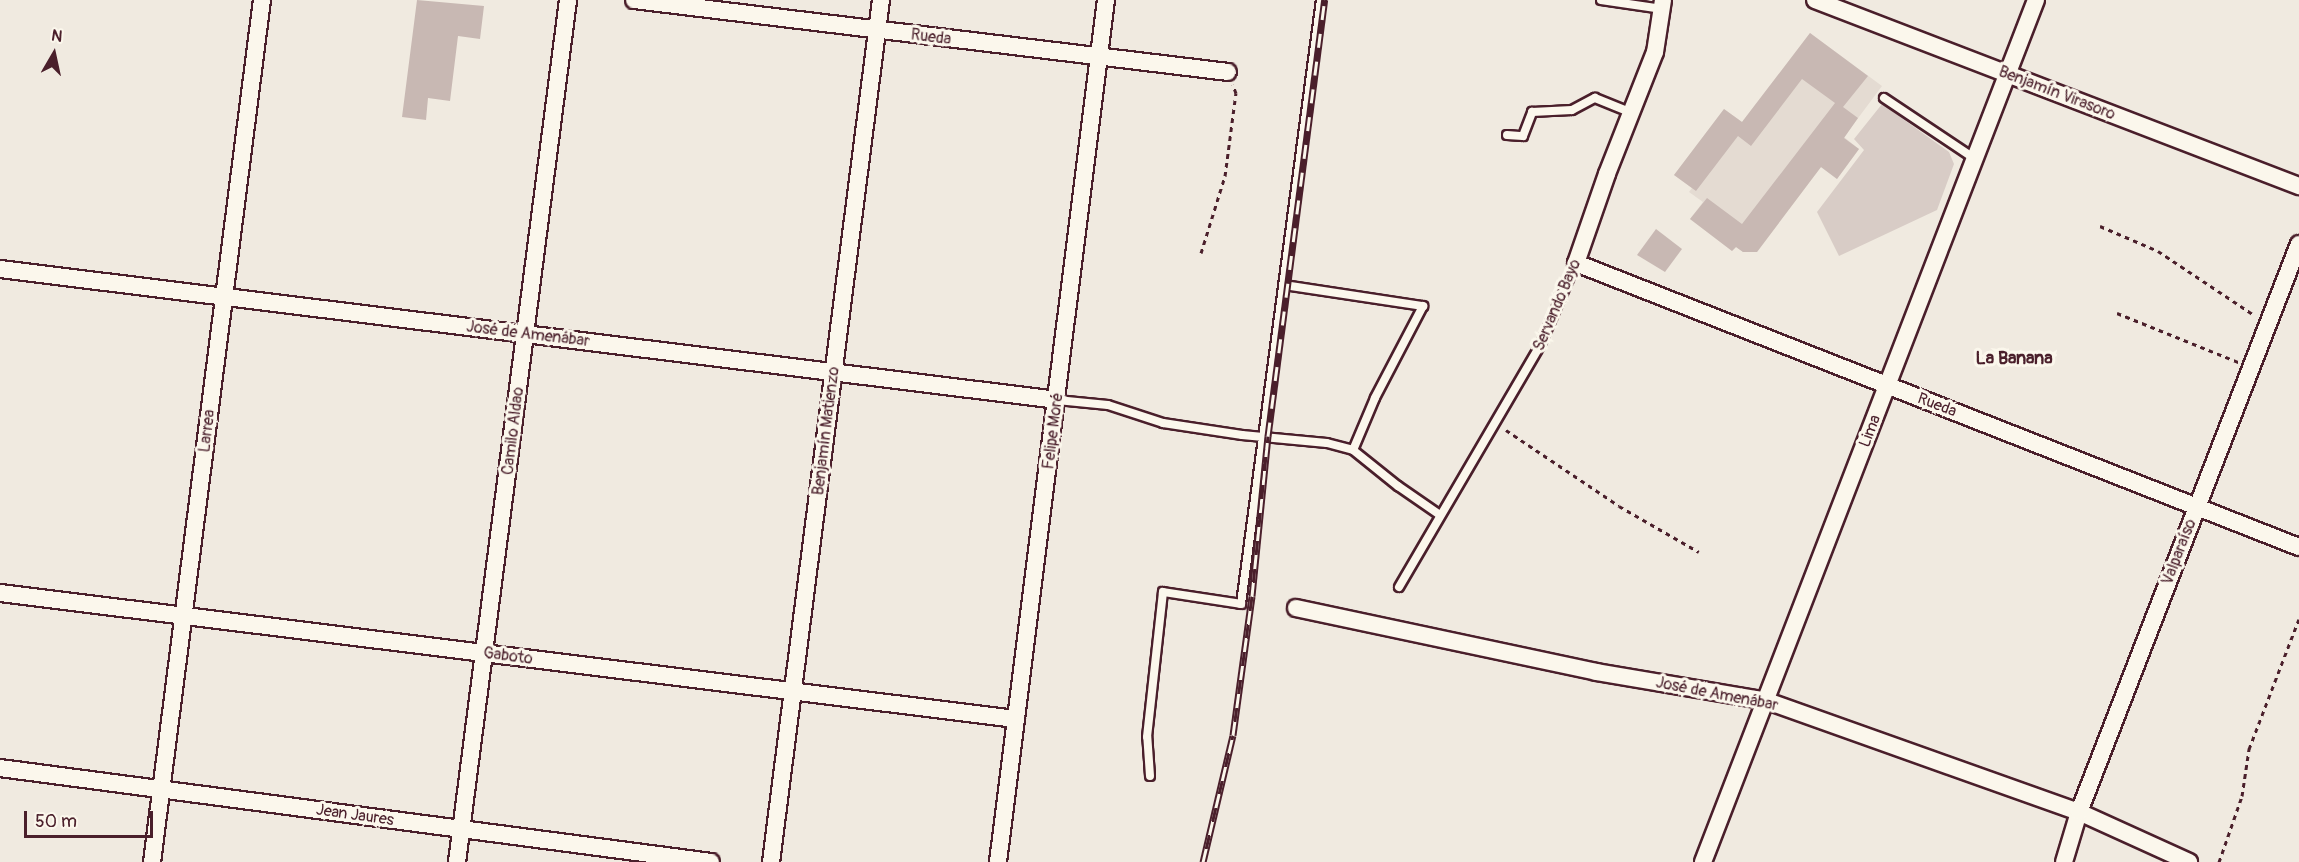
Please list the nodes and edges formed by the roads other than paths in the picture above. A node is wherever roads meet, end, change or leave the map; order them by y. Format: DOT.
graph roads {
  1 [pos="262,0"];
  2 [pos="568,0"];
  3 [pos="634,0"];
  4 [pos="881,0"];
  5 [pos="1106,0"];
  6 [pos="1321,0"];
  7 [pos="1601,0"];
  8 [pos="1815,0"];
  9 [pos="2036,0"];
  10 [pos="1662,5"];
  11 [pos="877,30"];
  12 [pos="1100,57"];
  13 [pos="1228,72"];
  14 [pos="2007,74"];
  15 [pos="1884,98"];
  16 [pos="1630,112"];
  17 [pos="1507,135"];
  18 [pos="1975,159"];
  19 [pos="2299,186"];
  20 [pos="2299,244"];
  21 [pos="1576,263"];
  22 [pos="0,269"];
  23 [pos="1284,285"];
  24 [pos="224,297"];
  25 [pos="525,334"];
  26 [pos="834,372"];
  27 [pos="1887,385"];
  28 [pos="1057,400"];
  29 [pos="1263,436"];
  30 [pos="1353,450"];
  31 [pos="2197,507"];
  32 [pos="1440,515"];
  33 [pos="2299,547"];
  34 [pos="1399,587"];
  35 [pos="0,593"];
  36 [pos="1296,608"];
  37 [pos="183,616"];
  38 [pos="484,653"];
  39 [pos="793,691"];
  40 [pos="1767,701"];
  41 [pos="1016,719"];
  42 [pos="0,768"];
  43 [pos="1150,776"];
  44 [pos="162,789"];
  45 [pos="2079,812"];
  46 [pos="461,829"];
  47 [pos="152,862"];
  48 [pos="457,862"];
  49 [pos="711,862"];
  50 [pos="771,862"];
  51 [pos="998,862"];
  52 [pos="1703,862"];
  53 [pos="2064,862"];
  54 [pos="2190,862"];
  1 -- 24 [label="street, Larrea"];
  2 -- 25 [label="street, Camilo Aldao"];
  3 -- 11 [label="street, Rueda"];
  4 -- 11 [label="street, Benjamín Matienzo"];
  5 -- 12 [label="street, Felipe Moré"];
  6 -- 23 [label="lane"];
  7 -- 10 [label="lane"];
  8 -- 14 [label="street, Benjamín Virasoro"];
  9 -- 14 [label="street, Lima"];
  10 -- 16 [label="street, Servando Bayo"];
  11 -- 12 [label="street, Rueda"];
  11 -- 26 [label="street, Benjamín Matienzo"];
  12 -- 13 [label="street, Rueda"];
  12 -- 28 [label="street, Felipe Moré"];
  14 -- 18 [label="street, Lima"];
  14 -- 19 [label="street, Benjamín Virasoro"];
  15 -- 18 [label="lane"];
  16 -- 17 [label="lane"];
  16 -- 21 [label="street, Servando Bayo"];
  18 -- 27 [label="street, Lima"];
  20 -- 31 [label="street, Valparaíso"];
  21 -- 27 [label="street, Rueda"];
  21 -- 32 [label="lane, Servando Bayo"];
  22 -- 24 [label="street, José de Amenábar"];
  23 -- 29 [label="lane"];
  23 -- 30 [label="lane"];
  24 -- 25 [label="street, José de Amenábar"];
  24 -- 37 [label="street, Larrea"];
  25 -- 26 [label="street, José de Amenábar"];
  25 -- 38 [label="street, Camilo Aldao"];
  26 -- 28 [label="street, José de Amenábar"];
  26 -- 39 [label="street, Benjamín Matienzo"];
  27 -- 31 [label="street, Rueda"];
  27 -- 40 [label="street, Lima"];
  28 -- 29 [label="lane"];
  28 -- 41 [label="street, Felipe Moré"];
  29 -- 30 [label="lane"];
  29 -- 43 [label="lane"];
  30 -- 32 [label="lane"];
  31 -- 33 [label="street, Rueda"];
  31 -- 45 [label="street, Valparaíso"];
  32 -- 34 [label="lane, Servando Bayo"];
  35 -- 37 [label="street, Gaboto"];
  36 -- 40 [label="street, José de Amenábar"];
  37 -- 38 [label="street, Gaboto"];
  37 -- 44 [label="street, Larrea"];
  38 -- 39 [label="street, Gaboto"];
  38 -- 46 [label="street, Camilo Aldao"];
  39 -- 41 [label="street, Gaboto"];
  39 -- 50 [label="street, Benjamín Matienzo"];
  40 -- 45 [label="street, José de Amenábar"];
  40 -- 52 [label="street, Lima"];
  41 -- 51 [label="street, Felipe Moré"];
  42 -- 44 [label="street, Jean Jaures"];
  44 -- 46 [label="street, Jean Jaures"];
  44 -- 47 [label="street, Larrea"];
  45 -- 53 [label="street, Valparaíso"];
  45 -- 54 [label="street, José de Amenábar"];
  46 -- 48 [label="street, Camilo Aldao"];
  46 -- 49 [label="street, Jean Jaures"];
}
